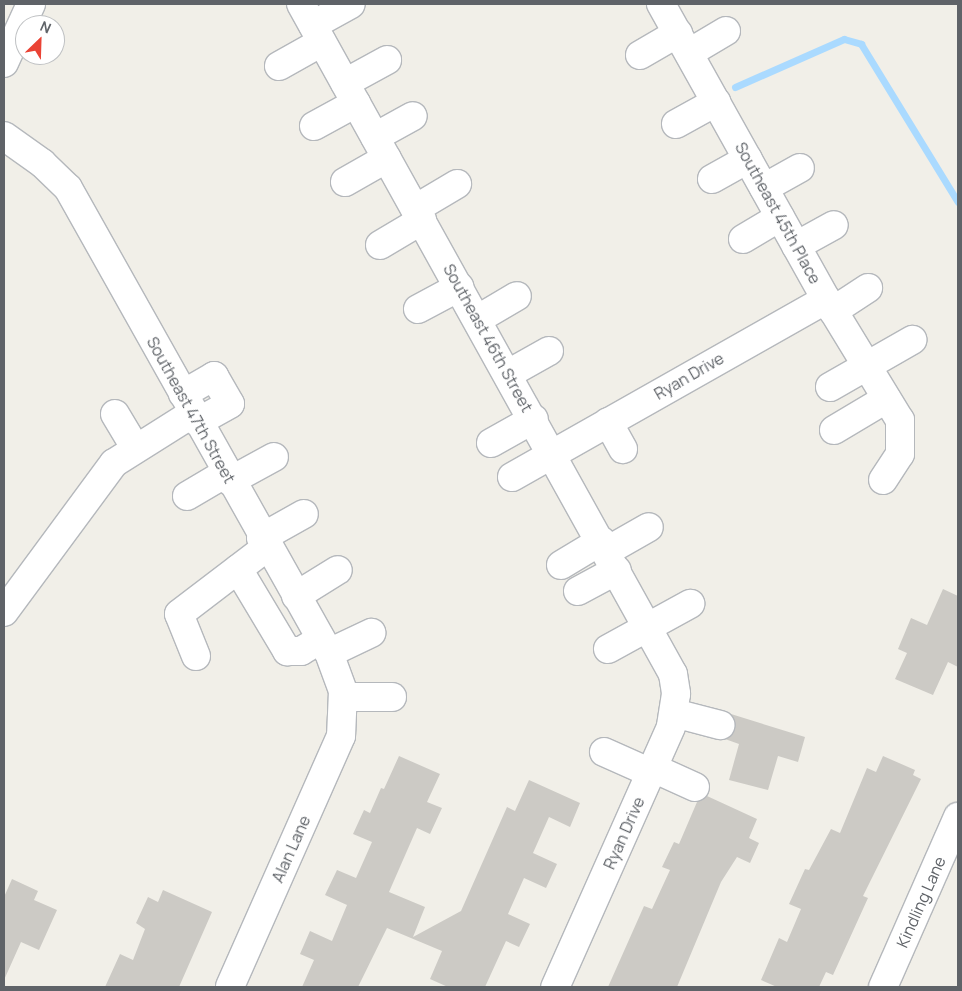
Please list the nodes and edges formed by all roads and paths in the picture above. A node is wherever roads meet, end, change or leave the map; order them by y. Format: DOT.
graph roads {
  1 [pos="351,4"];
  2 [pos="661,4"];
  3 [pos="20,9"];
  4 [pos="312,24"];
  5 [pos="726,31"];
  6 [pos="683,43"];
  7 [pos="640,55"];
  8 [pos="387,60"];
  9 [pos="4,63"];
  10 [pos="279,66"];
  11 [pos="350,93"];
  12 [pos="716,102"];
  13 [pos="413,116"];
  14 [pos="676,124"];
  15 [pos="314,126"];
  16 [pos="4,136"];
  17 [pos="381,147"];
  18 [pos="748,159"];
  19 [pos="800,168"];
  20 [pos="712,179"];
  21 [pos="345,182"];
  22 [pos="457,184"];
  23 [pos="764,188"];
  24 [pos="419,214"];
  25 [pos="780,217"];
  26 [pos="834,225"];
  27 [pos="744,239"];
  28 [pos="380,245"];
  29 [pos="796,246"];
  30 [pos="459,287"];
  31 [pos="868,288"];
  32 [pos="517,296"];
  33 [pos="829,305"];
  34 [pos="418,309"];
  35 [pos="478,319"];
  36 [pos="912,340"];
  37 [pos="549,351"];
  38 [pos="866,366"];
  39 [pos="508,374"];
  40 [pos="830,387"];
  41 [pos="192,409"];
  42 [pos="893,409"];
  43 [pos="115,414"];
  44 [pos="534,420"];
  45 [pos="608,422"];
  46 [pos="834,430"];
  47 [pos="491,443"];
  48 [pos="135,447"];
  49 [pos="623,449"];
  50 [pos="553,454"];
  51 [pos="274,457"];
  52 [pos="228,477"];
  53 [pos="512,477"];
  54 [pos="883,480"];
  55 [pos="187,496"];
  56 [pos="304,514"];
  57 [pos="649,527"];
  58 [pos="264,543"];
  59 [pos="608,554"];
  60 [pos="560,565"];
  61 [pos="238,570"];
  62 [pos="338,570"];
  63 [pos="578,591"];
  64 [pos="296,596"];
  65 [pos="690,604"];
  66 [pos="4,612"];
  67 [pos="650,626"];
  68 [pos="371,633"];
  69 [pos="325,646"];
  70 [pos="608,649"];
  71 [pos="196,656"];
  72 [pos="673,674"];
  73 [pos="392,697"];
  74 [pos="345,702"];
  75 [pos="674,713"];
  76 [pos="720,725"];
  77 [pos="604,752"];
  78 [pos="652,770"];
  79 [pos="695,786"];
  80 [pos="958,817"];
  81 [pos="230,987"];
  82 [pos="555,987"];
  83 [pos="883,987"];
  1 -- 4 [label="street"];
  2 -- 6 [label="street, Southeast 45th Place"];
  3 -- 9 [label="street"];
  4 -- 10 [label="street"];
  4 -- 11 [label="street, Southeast 46th Street"];
  5 -- 6 [label="street"];
  6 -- 7 [label="street"];
  6 -- 12 [label="street, Southeast 45th Place"];
  8 -- 11 [label="street"];
  11 -- 15 [label="street"];
  11 -- 17 [label="street, Southeast 46th Street"];
  12 -- 14 [label="street"];
  12 -- 18 [label="street, Southeast 45th Place"];
  13 -- 17 [label="street"];
  16 -- 41 [label="street, Southeast 47th Street"];
  17 -- 21 [label="street"];
  17 -- 24 [label="street, Southeast 46th Street"];
  18 -- 20 [label="street"];
  18 -- 23 [label="street, Southeast 45th Place"];
  19 -- 23 [label="street"];
  22 -- 24 [label="street"];
  23 -- 25 [label="street, Southeast 45th Place"];
  24 -- 28 [label="street"];
  24 -- 30 [label="street, Southeast 46th Street"];
  25 -- 27 [label="street"];
  25 -- 29 [label="street, Southeast 45th Place"];
  26 -- 29 [label="street"];
  29 -- 33 [label="street, Southeast 45th Place"];
  30 -- 34 [label="street"];
  30 -- 35 [label="street, Southeast 46th Street"];
  31 -- 33 [label="street, Ryan Drive"];
  32 -- 35 [label="street"];
  33 -- 38 [label="street, Southeast 45th Place"];
  33 -- 45 [label="street, Ryan Drive"];
  35 -- 39 [label="street, Southeast 46th Street"];
  36 -- 38 [label="street"];
  37 -- 39 [label="street"];
  38 -- 40 [label="street"];
  38 -- 42 [label="street, Southeast 45th Place"];
  39 -- 44 [label="street, Southeast 46th Street"];
  41 -- 48 [label="street"];
  41 -- 52 [label="street, Southeast 47th Street"];
  42 -- 46 [label="street"];
  42 -- 54 [label="street"];
  43 -- 48 [label="street"];
  44 -- 47 [label="street"];
  44 -- 50 [label="street, Southeast 46th Street"];
  45 -- 49 [label="street"];
  45 -- 50 [label="street, Ryan Drive"];
  48 -- 66 [label="street"];
  50 -- 53 [label="street, Ryan Drive"];
  50 -- 59 [label="street, Southeast 46th Street"];
  51 -- 52 [label="street"];
  52 -- 55 [label="street"];
  52 -- 58 [label="street, Southeast 47th Street"];
  56 -- 58 [label="street"];
  57 -- 59 [label="street"];
  58 -- 61 [label="street"];
  58 -- 64 [label="street, Southeast 47th Street"];
  59 -- 60 [label="street"];
  59 -- 63 [label="street"];
  59 -- 67 [label="street, Southeast 46th Street"];
  61 -- 69 [label="street"];
  61 -- 71 [label="street"];
  62 -- 64 [label="street"];
  64 -- 69 [label="street, Southeast 47th Street"];
  65 -- 67 [label="street"];
  67 -- 70 [label="street"];
  67 -- 72 [label="street, Southeast 46th Street"];
  68 -- 69 [label="street"];
  69 -- 74 [label="street, Southeast 47th Street"];
  72 -- 75 [label="street, Ryan Drive"];
  73 -- 74 [label="street"];
  74 -- 81 [label="street, Alan Lane"];
  75 -- 76 [label="street"];
  75 -- 78 [label="street, Ryan Drive"];
  77 -- 78 [label="street"];
  78 -- 79 [label="street"];
  78 -- 82 [label="street, Ryan Drive"];
  80 -- 83 [label="street, Kindling Lane"];
}
